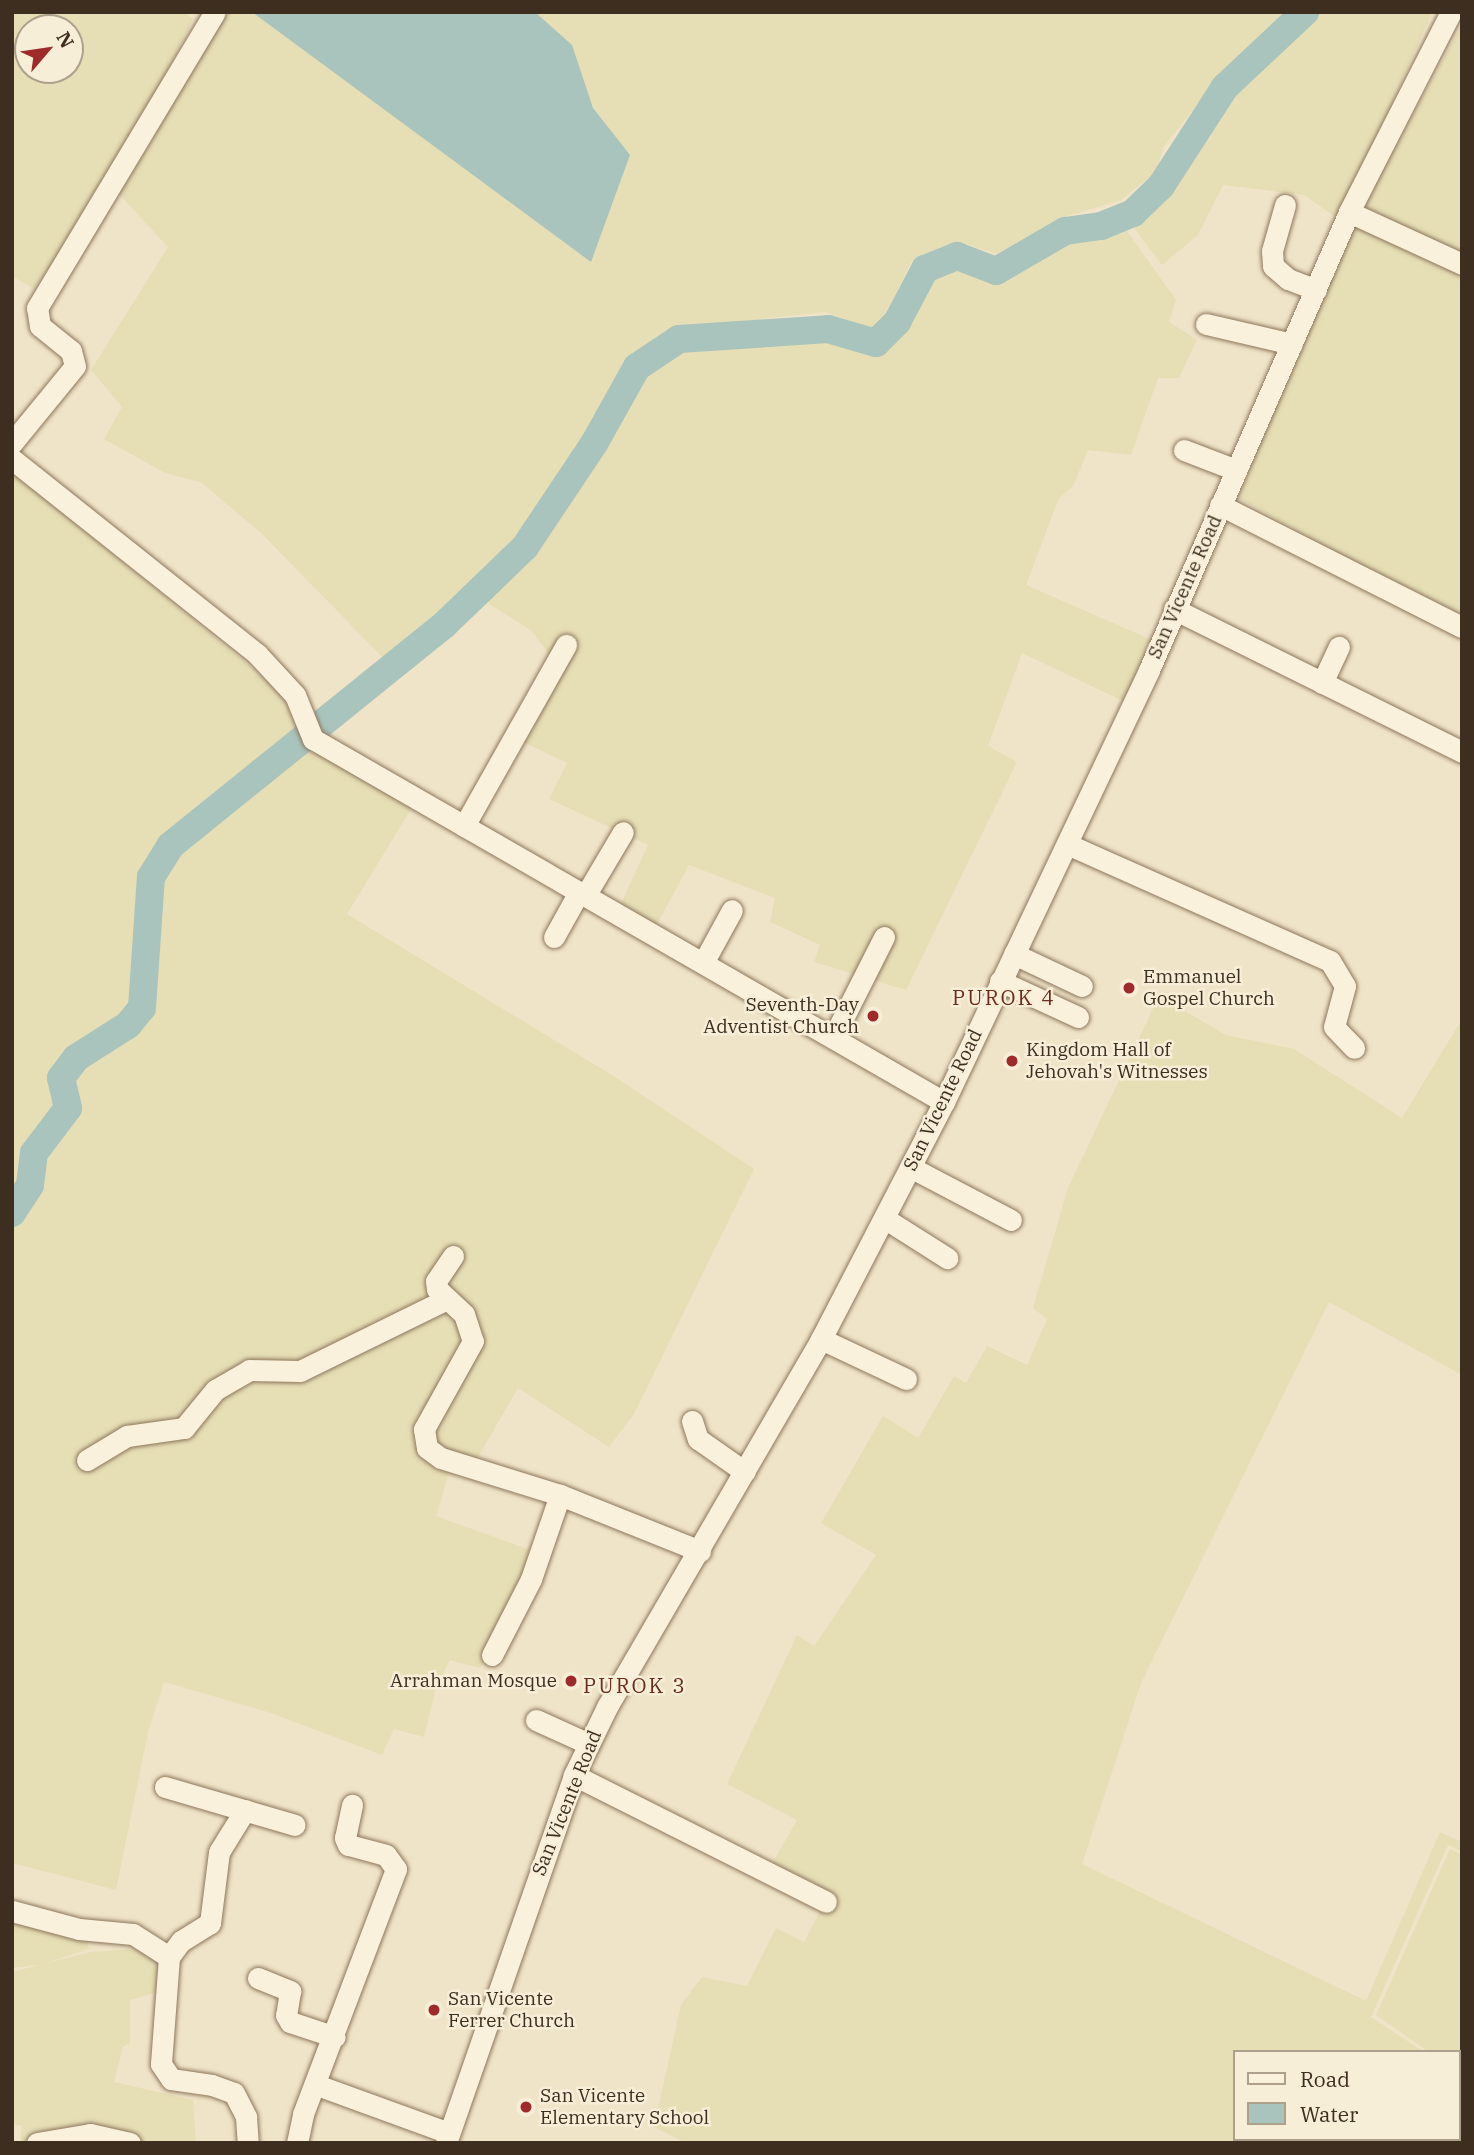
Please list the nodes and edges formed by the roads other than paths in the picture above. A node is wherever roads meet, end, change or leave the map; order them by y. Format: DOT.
graph roads {
  1 [pos="215,12"];
  2 [pos="1451,12"];
  3 [pos="1285,205"];
  4 [pos="1349,212"];
  5 [pos="1462,264"];
  6 [pos="1316,290"];
  7 [pos="1206,324"];
  8 [pos="1292,344"];
  9 [pos="12,443"];
  10 [pos="1184,450"];
  11 [pos="12,459"];
  12 [pos="1236,470"];
  13 [pos="1220,506"];
  14 [pos="1174,609"];
  15 [pos="1462,628"];
  16 [pos="566,645"];
  17 [pos="1339,646"];
  18 [pos="1322,683"];
  19 [pos="1462,752"];
  20 [pos="464,826"];
  21 [pos="623,832"];
  22 [pos="1067,844"];
  23 [pos="582,894"];
  24 [pos="732,910"];
  25 [pos="554,937"];
  26 [pos="884,937"];
  27 [pos="1014,954"];
  28 [pos="703,963"];
  29 [pos="1000,982"];
  30 [pos="1082,986"];
  31 [pos="1078,1017"];
  32 [pos="833,1038"];
  33 [pos="1354,1048"];
  34 [pos="944,1102"];
  35 [pos="910,1167"];
  36 [pos="884,1218"];
  37 [pos="1010,1220"];
  38 [pos="453,1256"];
  39 [pos="947,1258"];
  40 [pos="444,1300"];
  41 [pos="821,1339"];
  42 [pos="906,1380"];
  43 [pos="692,1421"];
  44 [pos="87,1460"];
  45 [pos="745,1472"];
  46 [pos="560,1495"];
  47 [pos="700,1551"];
  48 [pos="492,1655"];
  49 [pos="536,1720"];
  50 [pos="589,1744"];
  51 [pos="574,1774"];
  52 [pos="165,1787"];
  53 [pos="352,1805"];
  54 [pos="245,1810"];
  55 [pos="295,1825"];
  56 [pos="826,1902"];
  57 [pos="12,1911"];
  58 [pos="169,1957"];
  59 [pos="258,1978"];
  60 [pos="335,2037"];
  61 [pos="317,2085"];
  62 [pos="448,2138"];
  63 [pos="37,2143"];
  64 [pos="130,2143"];
  65 [pos="248,2143"];
  66 [pos="297,2143"];
  1 -- 9 [label="street"];
  2 -- 4 [label="street, San Vicente Road"];
  3 -- 6 [label="street"];
  4 -- 5 [label="street"];
  4 -- 6 [label="street, San Vicente Road"];
  6 -- 8 [label="street, San Vicente Road"];
  7 -- 8 [label="street"];
  8 -- 12 [label="street, San Vicente Road"];
  10 -- 12 [label="street"];
  11 -- 20 [label="street"];
  12 -- 13 [label="street, San Vicente Road"];
  13 -- 14 [label="street, San Vicente Road"];
  13 -- 15 [label="street"];
  14 -- 18 [label="street"];
  14 -- 22 [label="street, San Vicente Road"];
  16 -- 20 [label="street"];
  17 -- 18 [label="street"];
  18 -- 19 [label="street"];
  20 -- 23 [label="street"];
  21 -- 23 [label="street"];
  22 -- 27 [label="street, San Vicente Road"];
  22 -- 33 [label="street"];
  23 -- 25 [label="street"];
  23 -- 28 [label="street"];
  24 -- 28 [label="street"];
  26 -- 32 [label="street"];
  27 -- 29 [label="street, San Vicente Road"];
  27 -- 30 [label="street"];
  28 -- 32 [label="street"];
  29 -- 31 [label="street"];
  29 -- 34 [label="street, San Vicente Road"];
  32 -- 34 [label="street"];
  34 -- 35 [label="street, San Vicente Road"];
  35 -- 36 [label="street, San Vicente Road"];
  35 -- 37 [label="street"];
  36 -- 39 [label="street"];
  36 -- 41 [label="street, San Vicente Road"];
  38 -- 40 [label="street"];
  40 -- 44 [label="street"];
  40 -- 46 [label="street"];
  41 -- 42 [label="street"];
  41 -- 45 [label="street, San Vicente Road"];
  43 -- 45 [label="street"];
  45 -- 47 [label="street, San Vicente Road"];
  46 -- 47 [label="street"];
  46 -- 48 [label="street"];
  47 -- 50 [label="street, San Vicente Road"];
  49 -- 50 [label="street"];
  50 -- 51 [label="street, San Vicente Road"];
  51 -- 56 [label="street"];
  51 -- 62 [label="street, San Vicente Road"];
  52 -- 54 [label="street"];
  53 -- 60 [label="street"];
  54 -- 55 [label="street"];
  54 -- 58 [label="street"];
  57 -- 58 [label="street"];
  58 -- 65 [label="street"];
  59 -- 60 [label="street"];
  60 -- 61 [label="street"];
  61 -- 62 [label="street"];
  61 -- 66 [label="street"];
  63 -- 64 [label="street"];
}
